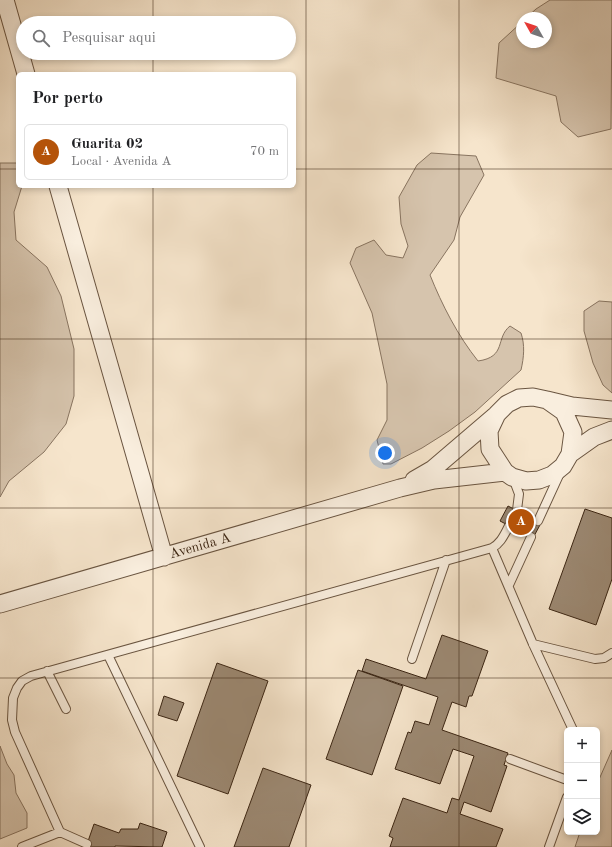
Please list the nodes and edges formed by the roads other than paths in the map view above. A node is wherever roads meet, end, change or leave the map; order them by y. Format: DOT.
graph roads {
  1 [pos="5,0"];
  2 [pos="16,39"];
  3 [pos="22,60"];
  4 [pos="25,72"];
  5 [pos="59,188"];
  6 [pos="547,400"];
  7 [pos="612,410"];
  8 [pos="497,414"];
  9 [pos="612,430"];
  10 [pos="567,460"];
  11 [pos="509,474"];
  12 [pos="400,488"];
  13 [pos="516,510"];
  14 [pos="538,521"];
  15 [pos="509,526"];
  16 [pos="531,537"];
  17 [pos="492,548"];
  18 [pos="164,557"];
  19 [pos="446,560"];
  20 [pos="509,585"];
  21 [pos="0,604"];
  22 [pos="533,644"];
  23 [pos="612,653"];
  24 [pos="108,655"];
  25 [pos="412,659"];
  26 [pos="47,671"];
  27 [pos="66,709"];
  28 [pos="572,727"];
  29 [pos="510,759"];
  30 [pos="564,779"];
  31 [pos="566,799"];
  32 [pos="60,832"];
  33 [pos="87,844"];
  34 [pos="22,847"];
  35 [pos="200,847"];
  36 [pos="549,847"];
  1 -- 2 [label="street"];
  3 -- 4 [label="street"];
  5 -- 18 [label="street"];
  6 -- 7 [label="street"];
  6 -- 8 [label="street"];
  6 -- 10 [label="street"];
  8 -- 11 [label="street"];
  8 -- 12 [label="street"];
  9 -- 10 [label="street"];
  10 -- 11 [label="street"];
  10 -- 14 [label="lane"];
  11 -- 12 [label="street"];
  11 -- 13 [label="lane"];
  12 -- 18 [label="street, Avenida A"];
  15 -- 17 [label="lane"];
  16 -- 20 [label="lane"];
  17 -- 19 [label="lane"];
  17 -- 20 [label="lane"];
  18 -- 21 [label="street, Avenida A"];
  19 -- 24 [label="lane"];
  19 -- 25 [label="lane"];
  20 -- 22 [label="lane"];
  22 -- 23 [label="lane"];
  22 -- 28 [label="lane"];
  24 -- 26 [label="lane"];
  24 -- 35 [label="lane"];
  26 -- 27 [label="lane"];
  26 -- 32 [label="lane"];
  29 -- 30 [label="lane"];
  31 -- 36 [label="lane"];
  32 -- 33 [label="lane"];
  32 -- 34 [label="lane"];
}
